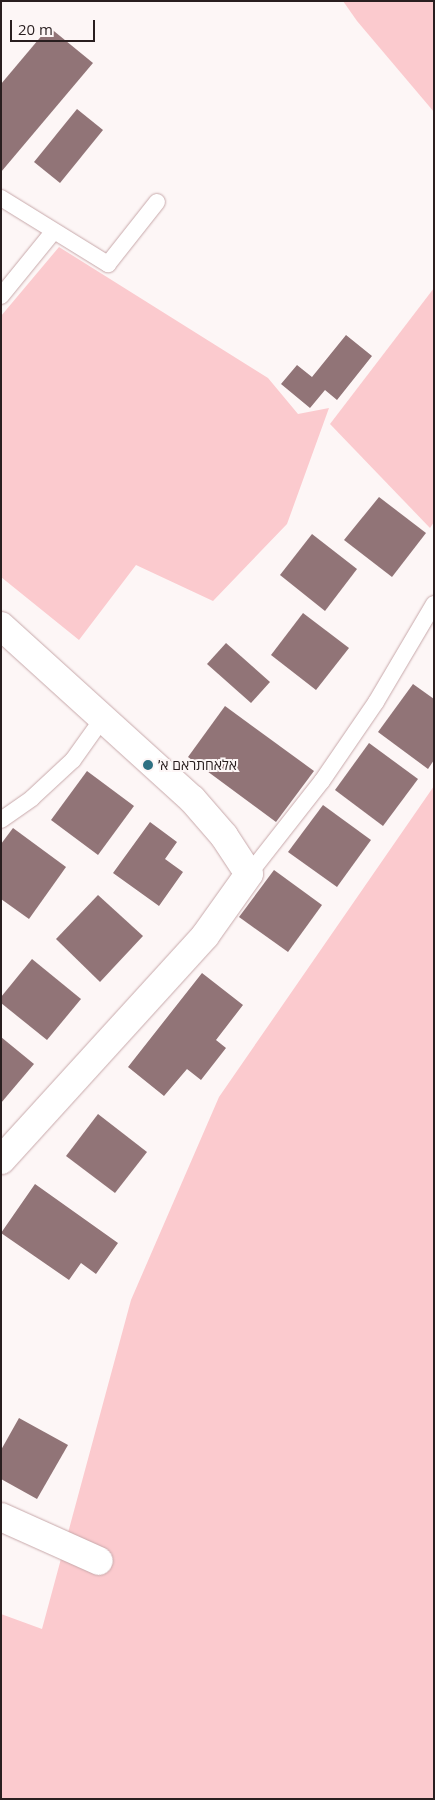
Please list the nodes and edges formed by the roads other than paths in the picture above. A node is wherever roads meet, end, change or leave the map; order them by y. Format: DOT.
graph roads {
  1 [pos="1,198"];
  2 [pos="157,202"];
  3 [pos="53,232"];
  4 [pos="1,296"];
  5 [pos="434,604"];
  6 [pos="1,626"];
  7 [pos="103,718"];
  8 [pos="1,820"];
  9 [pos="249,874"];
  10 [pos="1,1160"];
  11 [pos="1,1517"];
  12 [pos="99,1561"];
  1 -- 3 [label="lane"];
  2 -- 3 [label="lane"];
  3 -- 4 [label="lane"];
  5 -- 9 [label="lane"];
  6 -- 7 [label="street"];
  7 -- 8 [label="lane"];
  7 -- 9 [label="street"];
  9 -- 10 [label="street"];
  11 -- 12 [label="street"];
}
